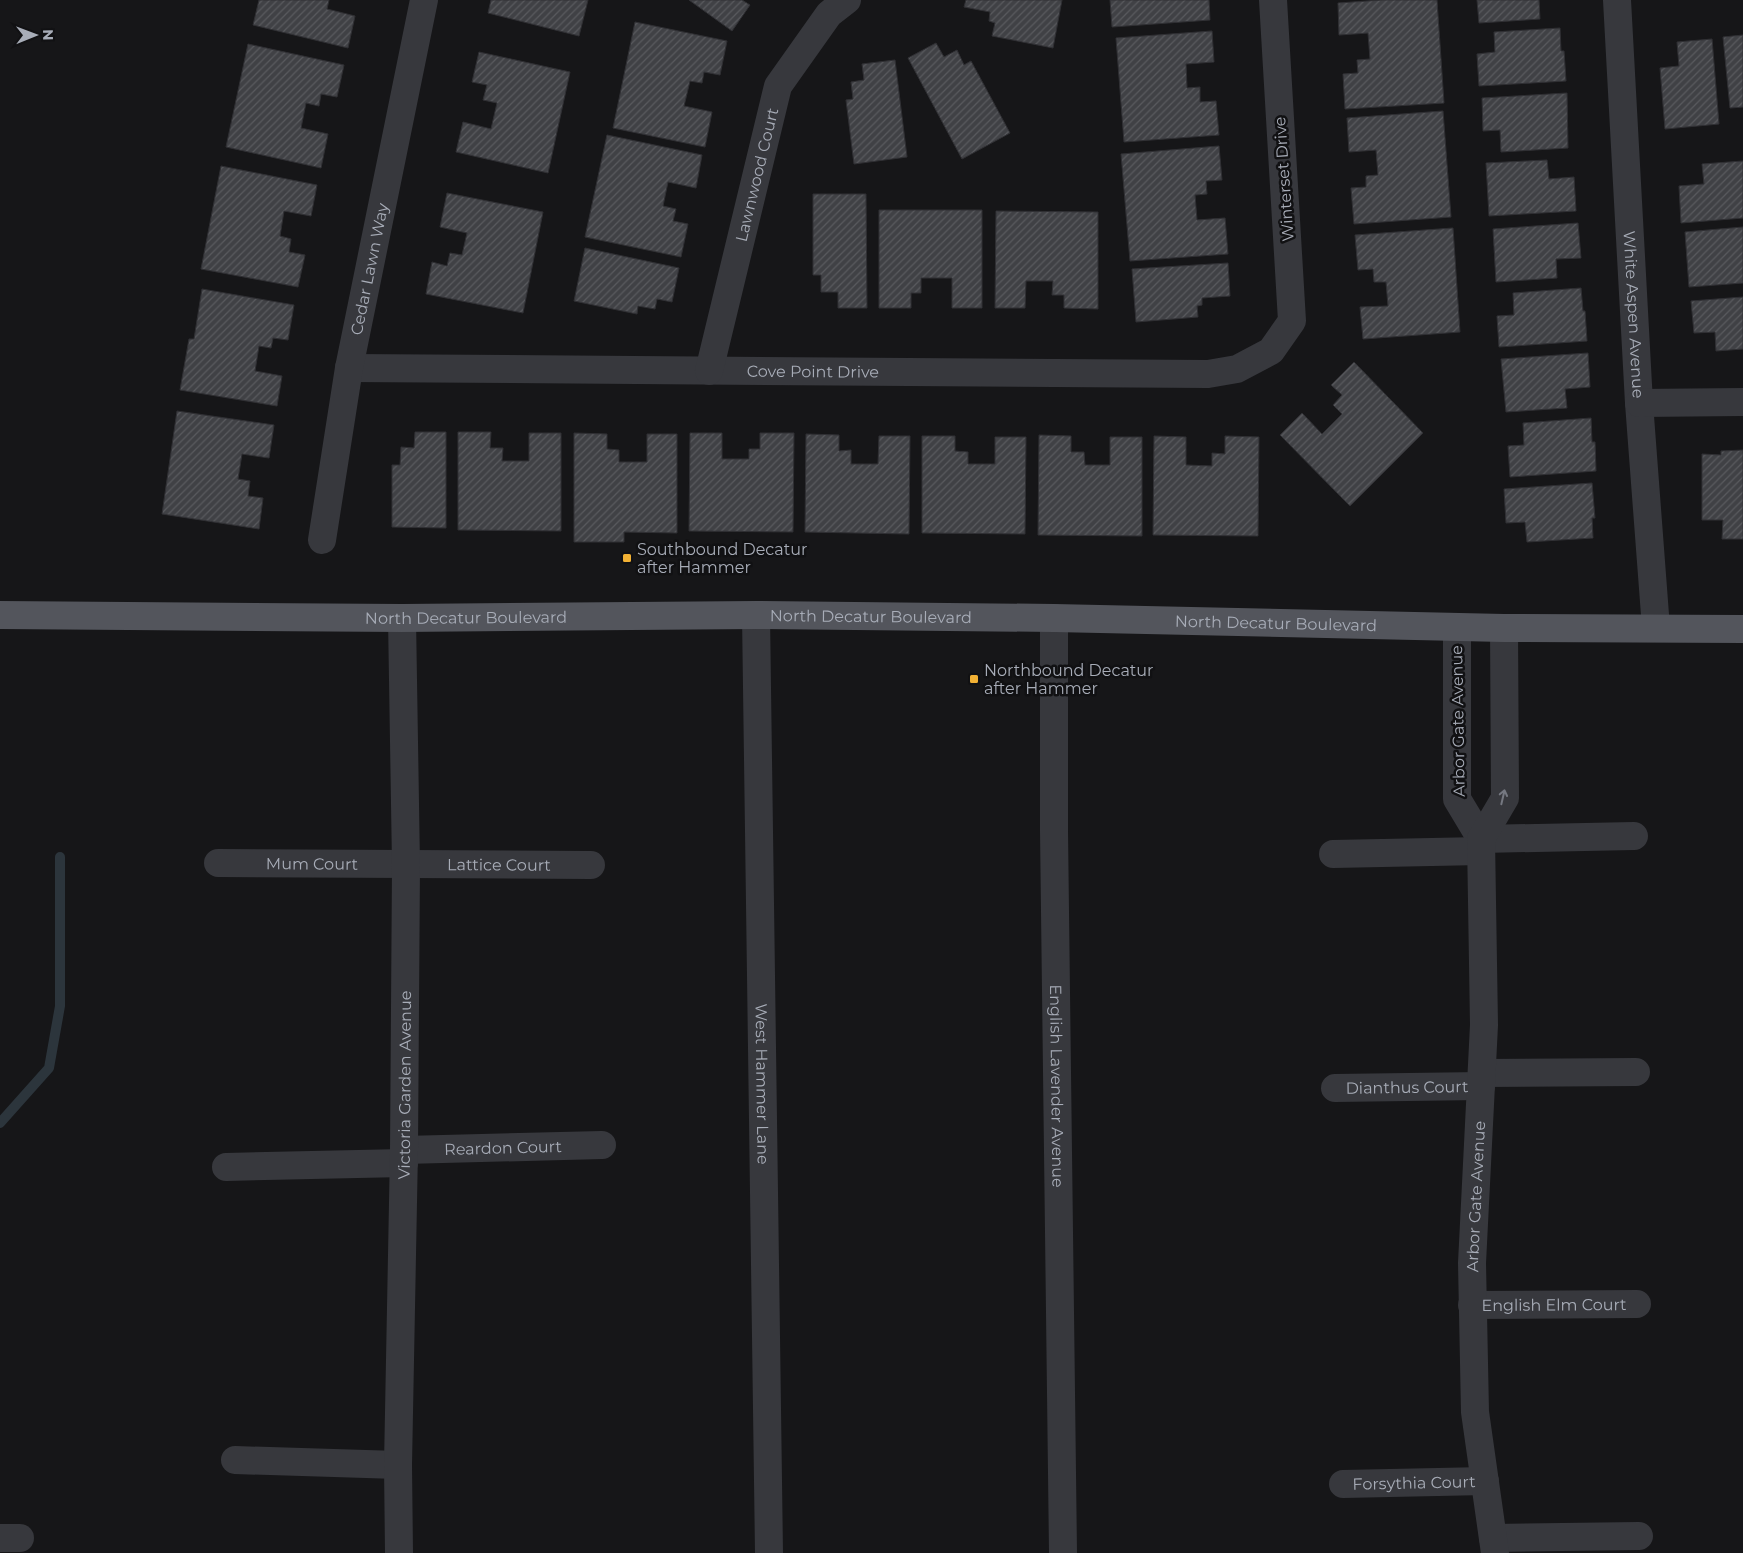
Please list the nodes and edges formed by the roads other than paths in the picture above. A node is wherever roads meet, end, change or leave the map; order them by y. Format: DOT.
graph roads {
  1 [pos="424,0"];
  2 [pos="848,0"];
  3 [pos="1273,0"];
  4 [pos="1617,0"];
  5 [pos="1271,351"];
  6 [pos="349,368"];
  7 [pos="708,371"];
  8 [pos="1743,402"];
  9 [pos="1639,403"];
  10 [pos="322,540"];
  11 [pos="0,615"];
  12 [pos="756,615"];
  13 [pos="402,618"];
  14 [pos="1054,618"];
  15 [pos="1457,627"];
  16 [pos="1504,628"];
  17 [pos="1656,628"];
  18 [pos="1743,629"];
  19 [pos="1634,836"];
  20 [pos="1481,845"];
  21 [pos="1334,854"];
  22 [pos="218,863"];
  23 [pos="406,865"];
  24 [pos="591,866"];
  25 [pos="1636,1072"];
  26 [pos="1481,1079"];
  27 [pos="1335,1088"];
  28 [pos="602,1145"];
  29 [pos="404,1156"];
  30 [pos="226,1167"];
  31 [pos="1637,1304"];
  32 [pos="1472,1305"];
  33 [pos="235,1460"];
  34 [pos="398,1464"];
  35 [pos="1484,1481"];
  36 [pos="1343,1484"];
  37 [pos="1639,1536"];
  38 [pos="1494,1546"];
  39 [pos="399,1553"];
  40 [pos="770,1553"];
  41 [pos="1063,1553"];
  1 -- 6 [label="street, Cedar Lawn Way"];
  2 -- 7 [label="street, Lawnwood Court"];
  3 -- 5 [label="street, Winterset Drive"];
  4 -- 9 [label="street, White Aspen Avenue"];
  5 -- 7 [label="street, Cove Point Drive"];
  6 -- 7 [label="street, Cove Point Drive"];
  6 -- 10 [label="street, Cedar Lawn Way"];
  8 -- 9 [label="street"];
  9 -- 17 [label="street, White Aspen Avenue"];
  11 -- 13 [label="main road, North Decatur Boulevard"];
  12 -- 13 [label="main road, North Decatur Boulevard"];
  12 -- 14 [label="main road, North Decatur Boulevard"];
  12 -- 40 [label="street, West Hammer Lane"];
  13 -- 23 [label="street, Victoria Garden Avenue"];
  14 -- 15 [label="main road, North Decatur Boulevard"];
  14 -- 41 [label="street, English Lavender Avenue"];
  15 -- 16 [label="main road, North Decatur Boulevard"];
  15 -- 20 [label="street, Arbor Gate Avenue"];
  16 -- 17 [label="main road, North Decatur Boulevard"];
  20 -- 16 [label="street, one-way"];
  17 -- 18 [label="main road, North Decatur Boulevard"];
  19 -- 20 [label="street"];
  20 -- 21 [label="street"];
  20 -- 26 [label="street, Arbor Gate Avenue"];
  22 -- 23 [label="street, Mum Court"];
  23 -- 24 [label="street, Lattice Court"];
  23 -- 29 [label="street, Victoria Garden Avenue"];
  25 -- 26 [label="street, Dianthus Court"];
  26 -- 27 [label="street, Dianthus Court"];
  26 -- 32 [label="street, Arbor Gate Avenue"];
  28 -- 29 [label="street, Reardon Court"];
  29 -- 30 [label="street, Reardon Court"];
  29 -- 34 [label="street, Victoria Garden Avenue"];
  31 -- 32 [label="street, English Elm Court"];
  32 -- 35 [label="street, Arbor Gate Avenue"];
  33 -- 34 [label="street"];
  34 -- 39 [label="street, Victoria Garden Avenue"];
  35 -- 36 [label="street, Forsythia Court"];
  35 -- 38 [label="street, Arbor Gate Avenue"];
  37 -- 38 [label="street"];
}
